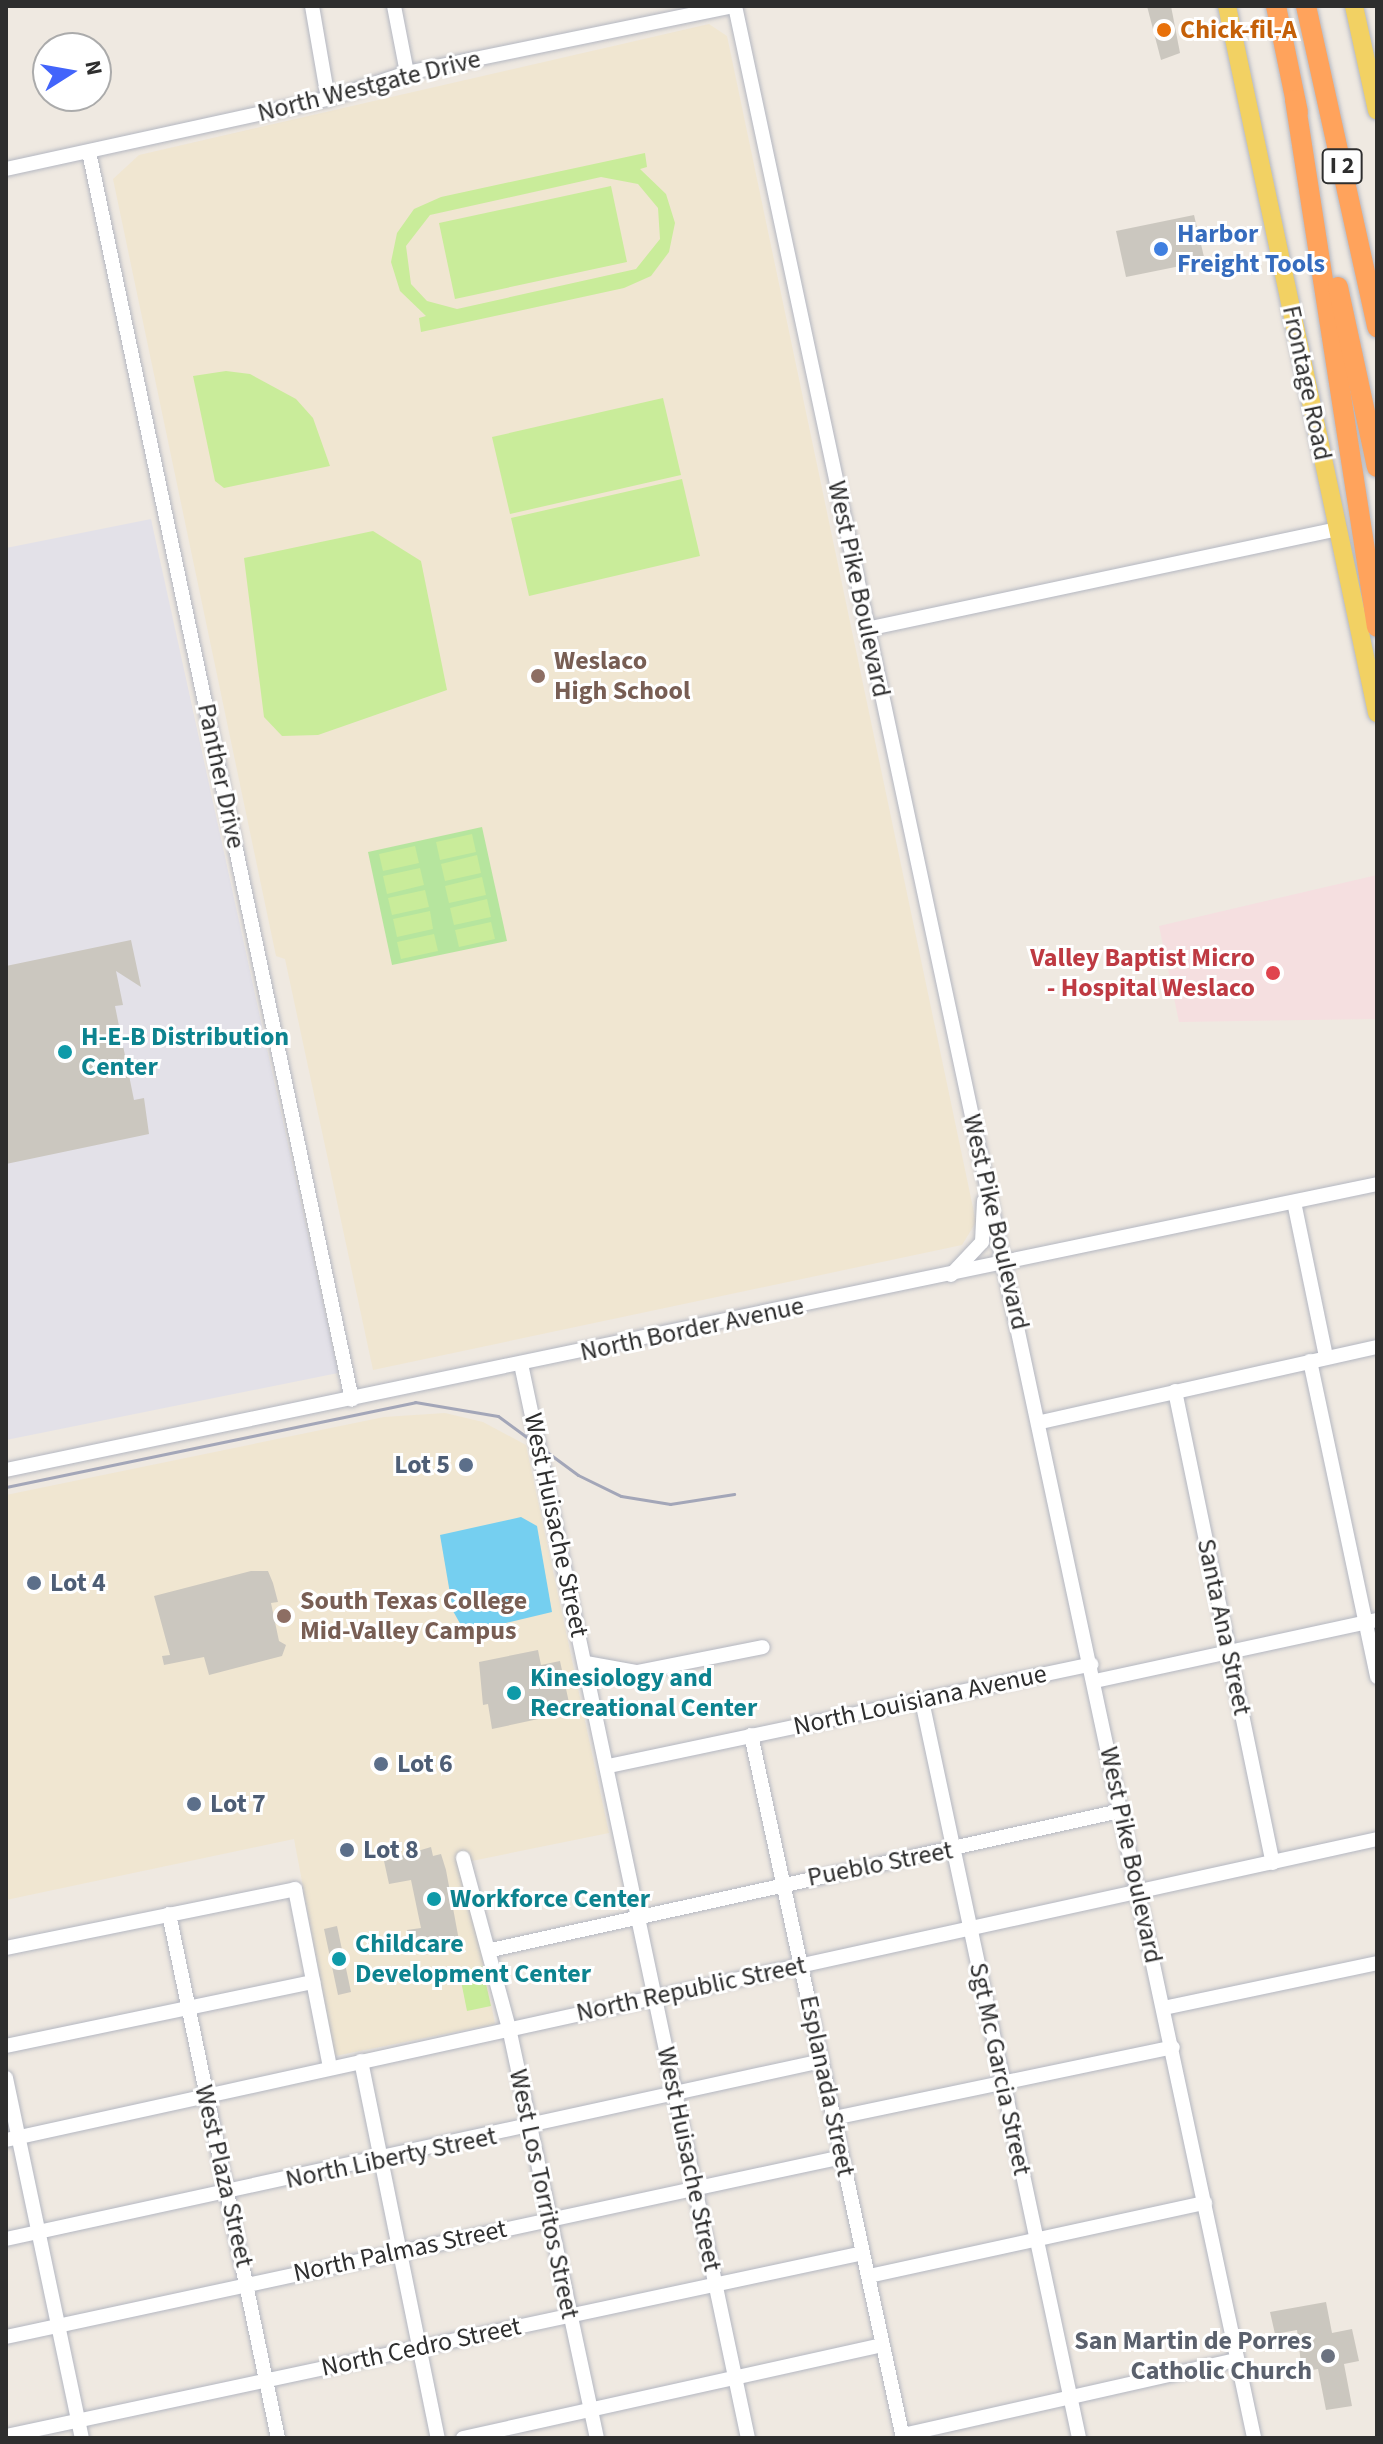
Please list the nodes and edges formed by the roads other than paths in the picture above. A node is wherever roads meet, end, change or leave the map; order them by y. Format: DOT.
graph roads {
  1 [pos="312,6"];
  2 [pos="394,6"];
  3 [pos="734,6"];
  4 [pos="1227,6"];
  5 [pos="1276,6"];
  6 [pos="1306,6"];
  7 [pos="1354,6"];
  8 [pos="407,73"];
  9 [pos="328,99"];
  10 [pos="1295,100"];
  11 [pos="1377,111"];
  12 [pos="89,152"];
  13 [pos="6,169"];
  14 [pos="1377,327"];
  15 [pos="1377,467"];
  16 [pos="1338,529"];
  17 [pos="1377,627"];
  18 [pos="867,629"];
  19 [pos="1377,713"];
  20 [pos="984,1179"];
  21 [pos="1377,1184"];
  22 [pos="1294,1202"];
  23 [pos="1006,1261"];
  24 [pos="950,1275"];
  25 [pos="1377,1347"];
  26 [pos="1326,1357"];
  27 [pos="1310,1361"];
  28 [pos="521,1364"];
  29 [pos="1175,1391"];
  30 [pos="352,1400"];
  31 [pos="1041,1422"];
  32 [pos="6,1470"];
  33 [pos="1371,1621"];
  34 [pos="763,1647"];
  35 [pos="1230,1652"];
  36 [pos="586,1663"];
  37 [pos="1091,1664"];
  38 [pos="1377,1677"];
  39 [pos="1095,1681"];
  40 [pos="922,1701"];
  41 [pos="751,1735"];
  42 [pos="609,1766"];
  43 [pos="1120,1811"];
  44 [pos="1377,1839"];
  45 [pos="953,1850"];
  46 [pos="463,1858"];
  47 [pos="1273,1863"];
  48 [pos="786,1883"];
  49 [pos="1138,1893"];
  50 [pos="169,1914"];
  51 [pos="638,1915"];
  52 [pos="970,1930"];
  53 [pos="6,1948"];
  54 [pos="491,1950"];
  55 [pos="1377,1963"];
  56 [pos="801,1966"];
  57 [pos="313,1982"];
  58 [pos="655,1997"];
  59 [pos="188,2006"];
  60 [pos="1164,2008"];
  61 [pos="509,2028"];
  62 [pos="6,2046"];
  63 [pos="1173,2047"];
  64 [pos="361,2061"];
  65 [pos="822,2061"];
  66 [pos="330,2068"];
  67 [pos="6,2078"];
  68 [pos="1003,2082"];
  69 [pos="675,2093"];
  70 [pos="206,2098"];
  71 [pos="834,2118"];
  72 [pos="530,2127"];
  73 [pos="12,2138"];
  74 [pos="842,2157"];
  75 [pos="379,2161"];
  76 [pos="695,2188"];
  77 [pos="226,2194"];
  78 [pos="1205,2203"];
  79 [pos="550,2220"];
  80 [pos="39,2233"];
  81 [pos="6,2239"];
  82 [pos="1037,2241"];
  83 [pos="399,2253"];
  84 [pos="863,2253"];
  85 [pos="869,2276"];
  86 [pos="248,2282"];
  87 [pos="716,2284"];
  88 [pos="570,2315"];
  89 [pos="58,2324"];
  90 [pos="6,2337"];
  91 [pos="883,2345"];
  92 [pos="419,2349"];
  93 [pos="1237,2360"];
  94 [pos="736,2378"];
  95 [pos="266,2379"];
  96 [pos="1071,2396"];
  97 [pos="591,2411"];
  98 [pos="78,2419"];
  99 [pos="6,2436"];
  100 [pos="903,2436"];
  101 [pos="82,2438"];
  102 [pos="278,2438"];
  103 [pos="438,2438"];
  104 [pos="463,2438"];
  105 [pos="597,2438"];
  106 [pos="748,2438"];
  107 [pos="1079,2438"];
  108 [pos="1254,2438"];
  1 -- 9 [label="street"];
  2 -- 8 [label="street"];
  3 -- 8 [label="street, North Westgate Drive"];
  3 -- 18 [label="street, West Pike Boulevard"];
  4 -- 16 [label="main road, Frontage Road"];
  5 -- 10 [label="highway, I 2"];
  6 -- 14 [label="highway, I 2"];
  7 -- 11 [label="main road"];
  8 -- 9 [label="street, North Westgate Drive"];
  9 -- 12 [label="street, North Westgate Drive"];
  10 -- 15 [label="highway, I 2"];
  10 -- 17 [label="highway"];
  12 -- 13 [label="street, North Westgate Drive"];
  12 -- 30 [label="street, Panther Drive"];
  16 -- 18 [label="street"];
  16 -- 19 [label="main road, Frontage Road"];
  18 -- 20 [label="street, West Pike Boulevard"];
  20 -- 23 [label="street, West Pike Boulevard"];
  20 -- 24 [label="street"];
  21 -- 22 [label="street, North Border Avenue"];
  22 -- 23 [label="street, North Border Avenue"];
  22 -- 26 [label="street"];
  23 -- 24 [label="street, North Border Avenue"];
  23 -- 31 [label="street, West Pike Boulevard"];
  24 -- 28 [label="street, North Border Avenue"];
  25 -- 26 [label="street"];
  26 -- 27 [label="street"];
  27 -- 29 [label="street"];
  27 -- 33 [label="street"];
  28 -- 30 [label="street, North Border Avenue"];
  28 -- 36 [label="street, West Huisache Street"];
  29 -- 31 [label="street"];
  29 -- 35 [label="street, Santa Ana Street"];
  30 -- 32 [label="street, North Border Avenue"];
  31 -- 37 [label="street, West Pike Boulevard"];
  33 -- 35 [label="street"];
  33 -- 38 [label="street"];
  34 -- 36 [label="street"];
  35 -- 39 [label="street"];
  35 -- 47 [label="street, Santa Ana Street"];
  36 -- 42 [label="street, West Huisache Street"];
  37 -- 39 [label="street, West Pike Boulevard"];
  37 -- 40 [label="street, North Louisiana Avenue"];
  39 -- 43 [label="street, West Pike Boulevard"];
  40 -- 41 [label="street, North Louisiana Avenue"];
  40 -- 45 [label="street, Sgt Mc Garcia Street"];
  41 -- 42 [label="street, North Louisiana Avenue"];
  41 -- 48 [label="street, Esplanada Street"];
  42 -- 51 [label="street, West Huisache Street"];
  43 -- 45 [label="street, Pueblo Street"];
  43 -- 49 [label="street, West Pike Boulevard"];
  44 -- 47 [label="street, North Republic Street"];
  45 -- 48 [label="street, Pueblo Street"];
  45 -- 52 [label="street, Sgt Mc Garcia Street"];
  46 -- 54 [label="street, West Los Torritos Street"];
  47 -- 49 [label="street, North Republic Street"];
  48 -- 51 [label="street, Pueblo Street"];
  48 -- 56 [label="street, Esplanada Street"];
  49 -- 52 [label="street, North Republic Street"];
  49 -- 60 [label="street, West Pike Boulevard"];
  50 -- 53 [label="street"];
  50 -- 57 [label="street"];
  50 -- 59 [label="street, West Plaza Street"];
  51 -- 54 [label="street, Pueblo Street"];
  51 -- 58 [label="street, West Huisache Street"];
  52 -- 56 [label="street, North Republic Street"];
  52 -- 68 [label="street, Sgt Mc Garcia Street"];
  54 -- 61 [label="street, West Los Torritos Street"];
  55 -- 60 [label="street"];
  56 -- 58 [label="street, North Republic Street"];
  56 -- 65 [label="street, Esplanada Street"];
  57 -- 59 [label="street"];
  57 -- 66 [label="street"];
  58 -- 61 [label="street, North Republic Street"];
  58 -- 69 [label="street, West Huisache Street"];
  59 -- 62 [label="street"];
  59 -- 70 [label="street, West Plaza Street"];
  60 -- 63 [label="street, West Pike Boulevard"];
  61 -- 64 [label="street, North Republic Street"];
  61 -- 72 [label="street, West Los Torritos Street"];
  63 -- 68 [label="street"];
  63 -- 78 [label="street, West Pike Boulevard"];
  64 -- 66 [label="street, North Republic Street"];
  64 -- 75 [label="street"];
  65 -- 69 [label="street, North Liberty Street"];
  65 -- 71 [label="street, Esplanada Street"];
  66 -- 70 [label="street, North Republic Street"];
  67 -- 73 [label="street"];
  68 -- 71 [label="street"];
  68 -- 82 [label="street, Sgt Mc Garcia Street"];
  69 -- 72 [label="street, North Liberty Street"];
  69 -- 76 [label="street, West Huisache Street"];
  70 -- 73 [label="street, North Republic Street"];
  70 -- 77 [label="street, West Plaza Street"];
  71 -- 74 [label="street, Esplanada Street"];
  72 -- 75 [label="street, North Liberty Street"];
  72 -- 79 [label="street, West Los Torritos Street"];
  73 -- 80 [label="street"];
  74 -- 76 [label="street, North Palmas Street"];
  74 -- 84 [label="street, Esplanada Street"];
  75 -- 77 [label="street, North Liberty Street"];
  75 -- 83 [label="street"];
  76 -- 79 [label="street, North Palmas Street"];
  76 -- 87 [label="street, West Huisache Street"];
  77 -- 80 [label="street, North Liberty Street"];
  77 -- 86 [label="street, West Plaza Street"];
  78 -- 82 [label="street"];
  78 -- 93 [label="street, West Pike Boulevard"];
  79 -- 83 [label="street, North Palmas Street"];
  79 -- 88 [label="street, West Los Torritos Street"];
  80 -- 81 [label="street, North Liberty Street"];
  80 -- 89 [label="street"];
  82 -- 85 [label="street"];
  82 -- 96 [label="street, Sgt Mc Garcia Street"];
  83 -- 86 [label="street, North Palmas Street"];
  83 -- 92 [label="street"];
  84 -- 85 [label="street, Esplanada Street"];
  84 -- 87 [label="street, North Cedro Street"];
  85 -- 91 [label="street, Esplanada Street"];
  86 -- 89 [label="street, North Palmas Street"];
  86 -- 95 [label="street, West Plaza Street"];
  87 -- 88 [label="street, North Cedro Street"];
  87 -- 94 [label="street, West Huisache Street"];
  88 -- 92 [label="street, North Cedro Street"];
  88 -- 97 [label="street, West Los Torritos Street"];
  89 -- 90 [label="street, North Palmas Street"];
  89 -- 98 [label="street"];
  91 -- 94 [label="street"];
  91 -- 100 [label="street, Esplanada Street"];
  92 -- 95 [label="street, North Cedro Street"];
  92 -- 103 [label="street"];
  93 -- 96 [label="street"];
  93 -- 108 [label="street, West Pike Boulevard"];
  94 -- 97 [label="street"];
  94 -- 106 [label="street, West Huisache Street"];
  95 -- 98 [label="street, North Cedro Street"];
  95 -- 102 [label="street, West Plaza Street"];
  96 -- 100 [label="street"];
  96 -- 107 [label="street, Sgt Mc Garcia Street"];
  97 -- 104 [label="street"];
  97 -- 105 [label="street, West Los Torritos Street"];
  98 -- 99 [label="street"];
  98 -- 101 [label="street"];
}
